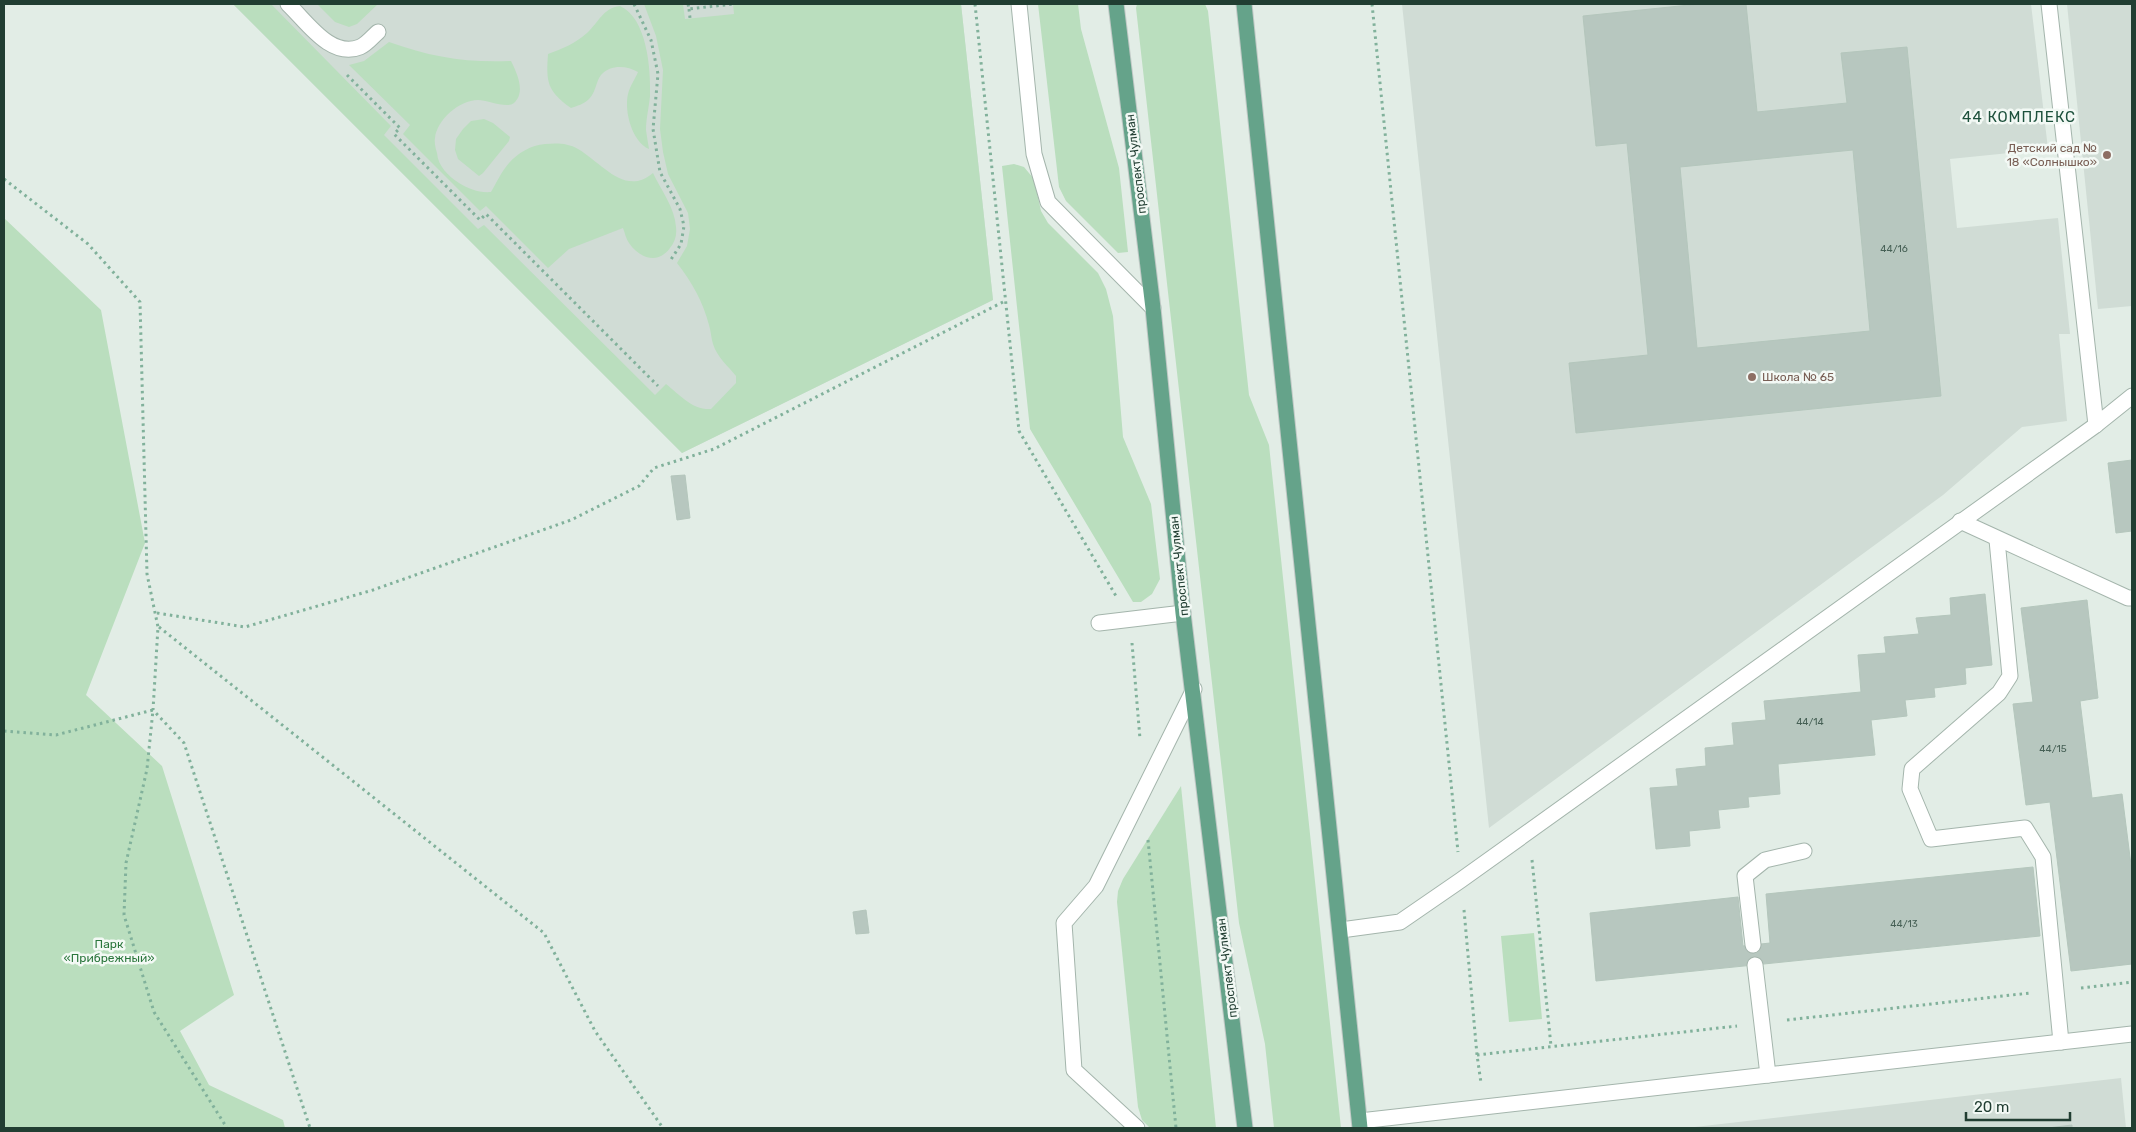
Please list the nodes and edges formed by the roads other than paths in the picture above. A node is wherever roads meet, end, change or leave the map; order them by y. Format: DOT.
graph roads {
  1 [pos="288,4"];
  2 [pos="1019,4"];
  3 [pos="1116,4"];
  4 [pos="2049,4"];
  5 [pos="1243,7"];
  6 [pos="378,32"];
  7 [pos="1153,308"];
  8 [pos="2132,396"];
  9 [pos="2096,425"];
  10 [pos="1960,521"];
  11 [pos="1997,540"];
  12 [pos="2132,598"];
  13 [pos="1183,613"];
  14 [pos="1099,623"];
  15 [pos="1194,689"];
  16 [pos="1804,851"];
  17 [pos="1341,930"];
  18 [pos="1753,945"];
  19 [pos="1755,965"];
  20 [pos="2132,1034"];
  21 [pos="2061,1042"];
  22 [pos="1768,1075"];
  23 [pos="1360,1125"];
  24 [pos="1137,1128"];
  25 [pos="1245,1128"];
  1 -- 6 [label="street"];
  2 -- 7 [label="street"];
  3 -- 7 [label="main road, проспект Чулман"];
  4 -- 9 [label="street"];
  5 -- 17 [label="main road"];
  7 -- 13 [label="main road, проспект Чулман"];
  8 -- 9 [label="street"];
  9 -- 10 [label="street"];
  10 -- 11 [label="street"];
  10 -- 17 [label="street"];
  11 -- 12 [label="street"];
  11 -- 21 [label="street"];
  13 -- 14 [label="street"];
  13 -- 15 [label="main road, проспект Чулман"];
  15 -- 24 [label="street"];
  15 -- 25 [label="main road, проспект Чулман"];
  16 -- 18 [label="street"];
  17 -- 23 [label="main road"];
  19 -- 22 [label="street"];
  20 -- 21 [label="street"];
  21 -- 22 [label="street"];
  22 -- 23 [label="street"];
}
